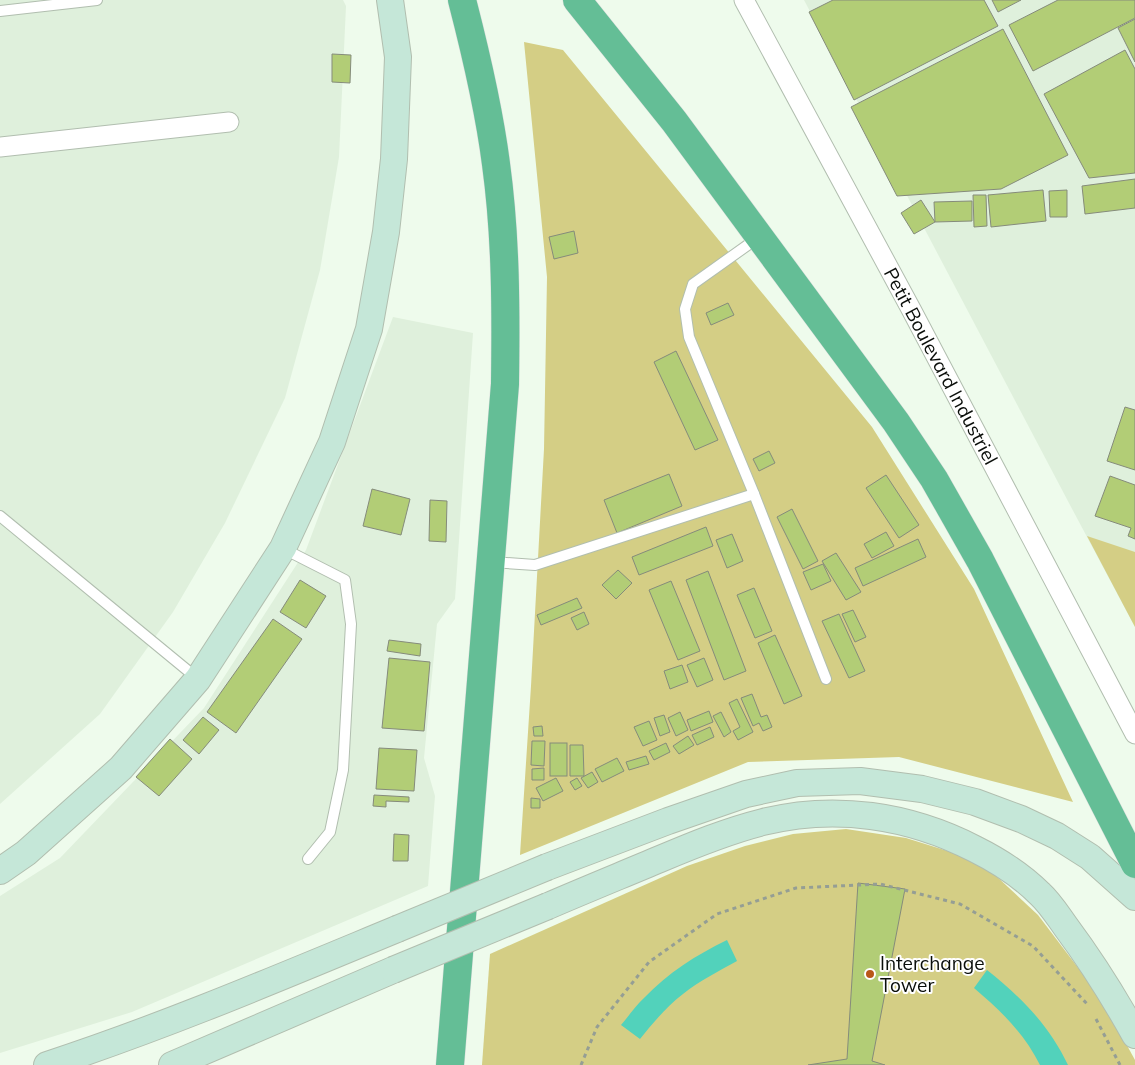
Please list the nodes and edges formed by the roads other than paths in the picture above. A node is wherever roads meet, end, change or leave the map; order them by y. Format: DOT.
graph roads {
  1 [pos="97,0"];
  2 [pos="390,0"];
  3 [pos="462,0"];
  4 [pos="577,0"];
  5 [pos="744,0"];
  6 [pos="0,11"];
  7 [pos="229,122"];
  8 [pos="0,147"];
  9 [pos="760,237"];
  10 [pos="754,494"];
  11 [pos="0,516"];
  12 [pos="283,548"];
  13 [pos="491,562"];
  14 [pos="198,679"];
  15 [pos="826,679"];
  16 [pos="1135,734"];
  17 [pos="308,859"];
  18 [pos="1135,864"];
  19 [pos="0,870"];
  20 [pos="1135,898"];
  21 [pos="1135,1035"];
  22 [pos="47,1065"];
  23 [pos="172,1065"];
  24 [pos="450,1065"];
  1 -- 6 [label="lane"];
  2 -- 12 [label="main road"];
  3 -- 13 [label="highway"];
  4 -- 9 [label="highway"];
  5 -- 16 [label="street, Petit Boulevard Industriel"];
  7 -- 8 [label="street"];
  9 -- 10 [label="lane"];
  9 -- 18 [label="highway"];
  10 -- 13 [label="lane"];
  10 -- 15 [label="lane"];
  11 -- 14 [label="lane"];
  12 -- 14 [label="main road"];
  12 -- 17 [label="lane"];
  13 -- 24 [label="highway"];
  14 -- 19 [label="main road"];
  20 -- 22 [label="main road, bridge"];
  21 -- 23 [label="main road, bridge"];
}
